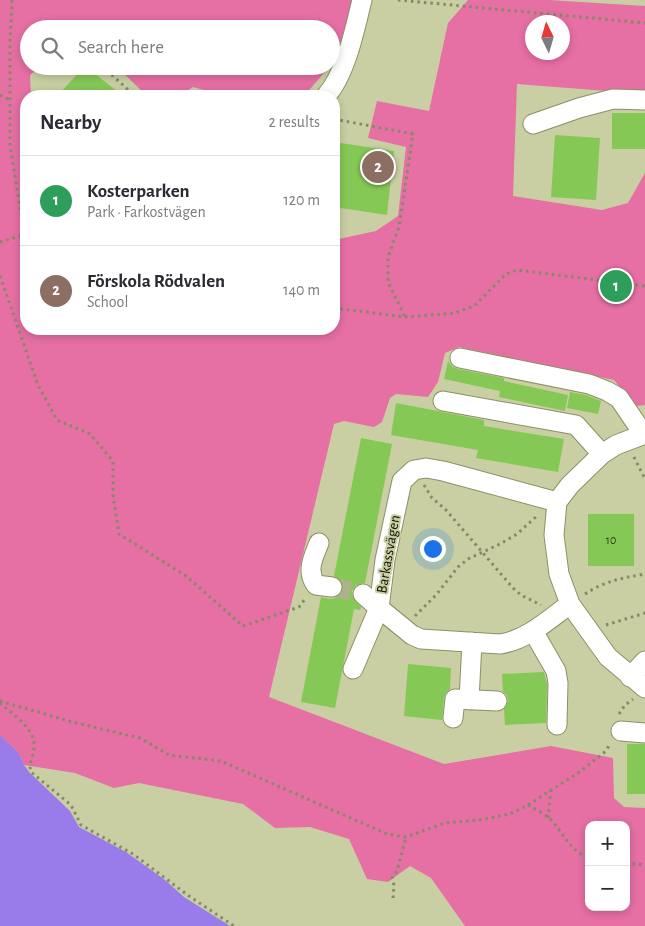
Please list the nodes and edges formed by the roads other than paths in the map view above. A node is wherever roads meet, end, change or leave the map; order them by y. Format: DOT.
graph roads {
  1 [pos="362,0"];
  2 [pos="340,70"];
  3 [pos="338,75"];
  4 [pos="330,90"];
  5 [pos="645,100"];
  6 [pos="533,124"];
  7 [pos="460,358"];
  8 [pos="443,401"];
  9 [pos="639,436"];
  10 [pos="602,454"];
  11 [pos="555,501"];
  12 [pos="319,543"];
  13 [pos="332,587"];
  14 [pos="363,594"];
  15 [pos="570,604"];
  16 [pos="379,608"];
  17 [pos="533,631"];
  18 [pos="472,642"];
  19 [pos="645,662"];
  20 [pos="353,669"];
  21 [pos="630,677"];
  22 [pos="642,692"];
  23 [pos="469,700"];
  24 [pos="497,701"];
  25 [pos="453,718"];
  26 [pos="557,726"];
  27 [pos="616,731"];
  28 [pos="645,733"];
  1 -- 2 [label="street"];
  3 -- 4 [label="street"];
  5 -- 6 [label="street"];
  7 -- 9 [label="street"];
  8 -- 10 [label="street"];
  9 -- 10 [label="street"];
  10 -- 11 [label="street"];
  11 -- 15 [label="street"];
  11 -- 16 [label="street, Barkassvägen"];
  12 -- 13 [label="street"];
  14 -- 16 [label="street"];
  15 -- 17 [label="street, Barkassvägen"];
  15 -- 21 [label="street"];
  16 -- 18 [label="street, Barkassvägen"];
  16 -- 20 [label="street"];
  17 -- 18 [label="street, Barkassvägen"];
  17 -- 26 [label="street"];
  18 -- 23 [label="street"];
  19 -- 21 [label="street"];
  21 -- 22 [label="street"];
  23 -- 24 [label="street"];
  23 -- 25 [label="street"];
  27 -- 28 [label="street"];
}
